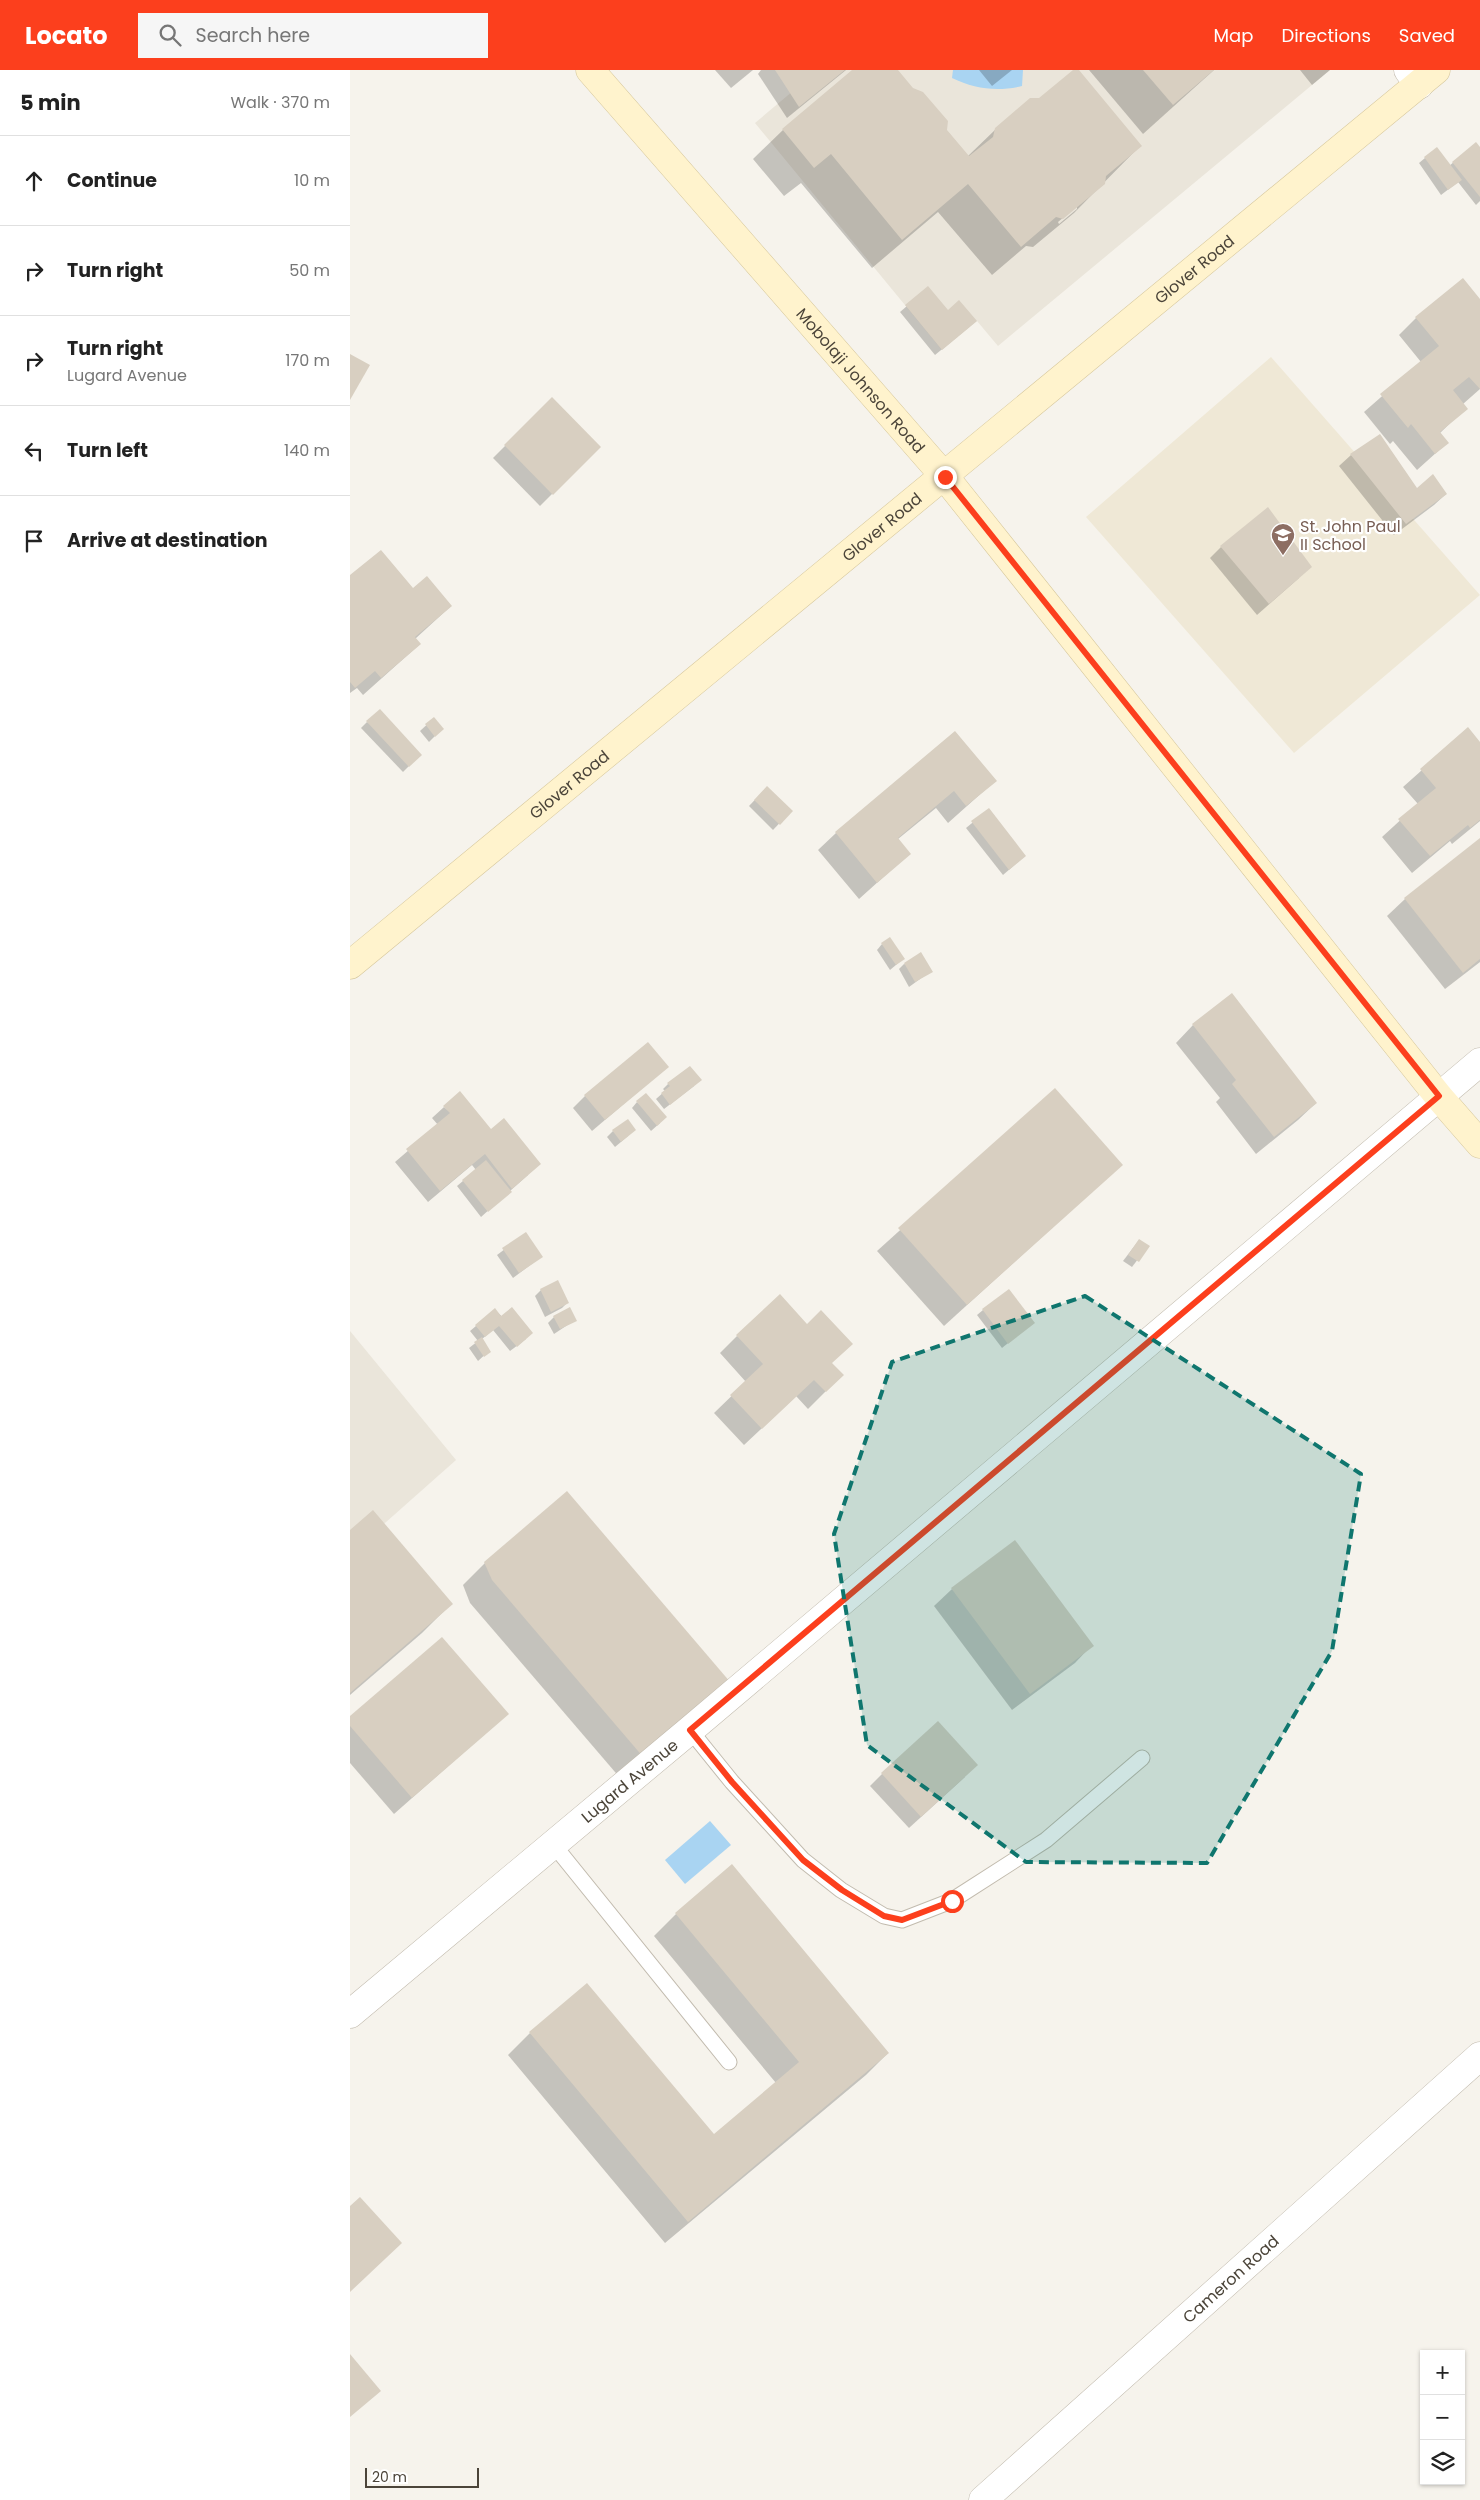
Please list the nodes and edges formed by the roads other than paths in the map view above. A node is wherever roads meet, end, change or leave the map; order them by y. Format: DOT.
graph roads {
  1 [pos="590,70"];
  2 [pos="1421,75"];
  3 [pos="945,477"];
  4 [pos="350,965"];
  5 [pos="1480,1062"];
  6 [pos="1439,1096"];
  7 [pos="1480,1144"];
  8 [pos="690,1730"];
  9 [pos="1142,1758"];
  10 [pos="553,1844"];
  11 [pos="350,2014"];
  12 [pos="1480,2056"];
  13 [pos="729,2062"];
  14 [pos="983,2500"];
  1 -- 3 [label="main road, Mobolaji Johnson Road"];
  2 -- 3 [label="main road, Glover Road"];
  3 -- 4 [label="main road, Glover Road"];
  3 -- 6 [label="main road, Mobolaji Johnson Road"];
  5 -- 6 [label="street, Lugard Avenue"];
  6 -- 7 [label="main road, Mobolaji Johnson Road"];
  6 -- 8 [label="street, Lugard Avenue"];
  8 -- 9 [label="lane"];
  8 -- 10 [label="street, Lugard Avenue"];
  10 -- 11 [label="street, Lugard Avenue"];
  10 -- 13 [label="lane"];
  12 -- 14 [label="street, Cameron Road"];
}
